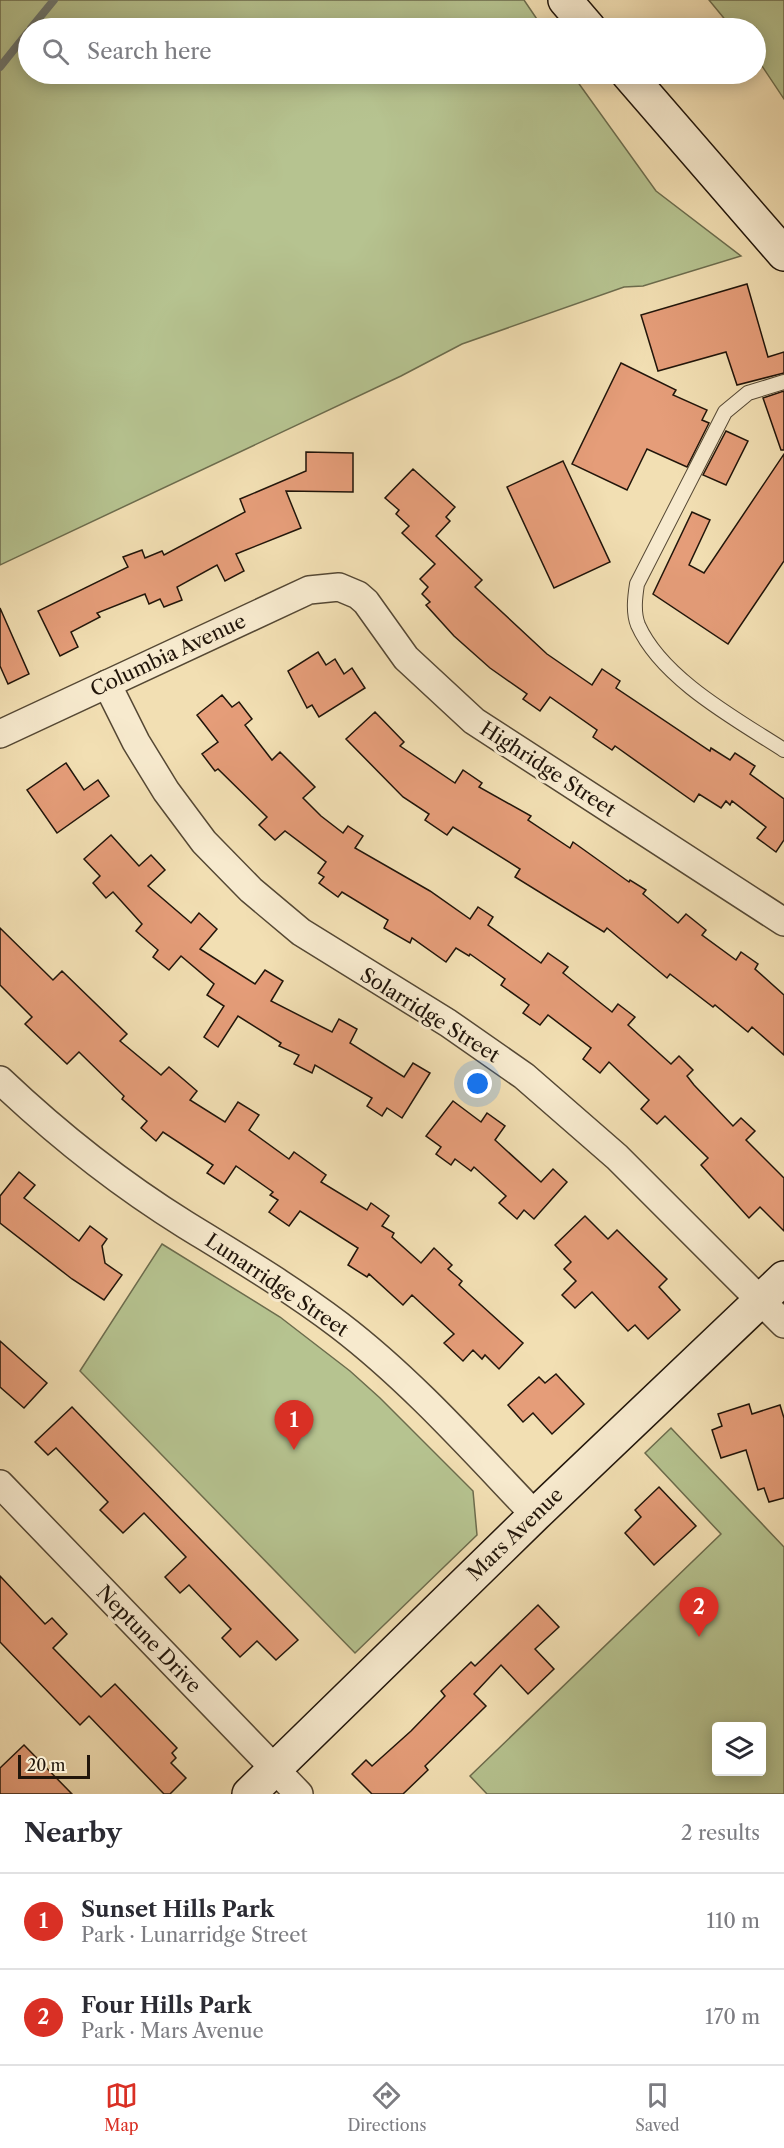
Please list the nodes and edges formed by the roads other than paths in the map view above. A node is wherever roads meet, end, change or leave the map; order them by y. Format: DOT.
graph roads {
  1 [pos="565,0"];
  2 [pos="580,18"];
  3 [pos="636,84"];
  4 [pos="784,254"];
  5 [pos="784,381"];
  6 [pos="340,579"];
  7 [pos="107,684"];
  8 [pos="0,734"];
  9 [pos="784,750"];
  10 [pos="784,922"];
  11 [pos="0,1080"];
  12 [pos="784,1278"];
  13 [pos="760,1301"];
  14 [pos="784,1324"];
  15 [pos="0,1484"];
  16 [pos="535,1515"];
  17 [pos="275,1769"];
  18 [pos="249,1794"];
  19 [pos="299,1794"];
  1 -- 2 [label="street"];
  3 -- 4 [label="street"];
  5 -- 9 [label="lane"];
  6 -- 7 [label="street, Columbia Avenue"];
  6 -- 10 [label="street, Highridge Street"];
  7 -- 8 [label="street, Columbia Avenue"];
  7 -- 13 [label="street, Solarridge Street"];
  11 -- 16 [label="street, Lunarridge Street"];
  12 -- 13 [label="street, Mars Avenue"];
  13 -- 14 [label="street, Solarridge Street"];
  13 -- 16 [label="street, Mars Avenue"];
  15 -- 17 [label="street, Neptune Drive"];
  16 -- 17 [label="street, Mars Avenue"];
  17 -- 18 [label="street, Mars Avenue"];
  17 -- 19 [label="street, Neptune Drive"];
}
